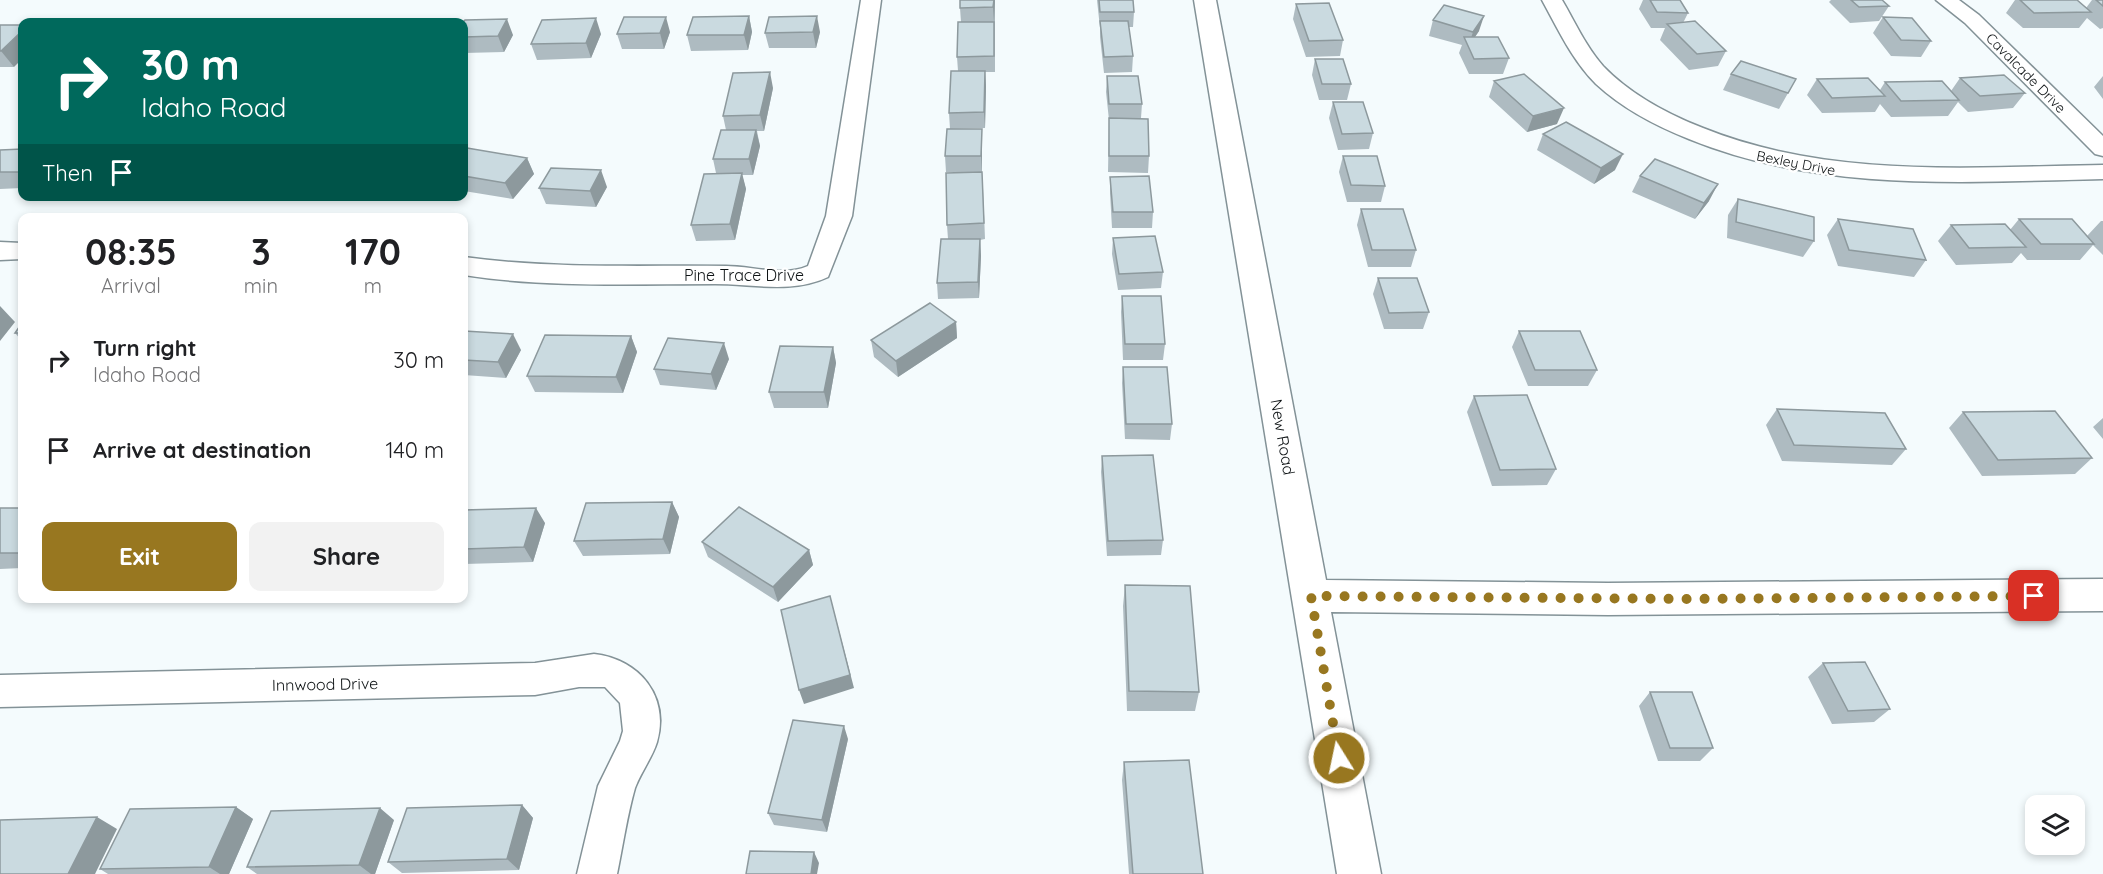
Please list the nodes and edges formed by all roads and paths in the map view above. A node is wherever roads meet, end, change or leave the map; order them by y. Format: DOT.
graph roads {
  1 [pos="871,0"];
  2 [pos="1205,0"];
  3 [pos="1552,0"];
  4 [pos="1946,0"];
  5 [pos="2103,149"];
  6 [pos="2103,172"];
  7 [pos="0,251"];
  8 [pos="18,251"];
  9 [pos="468,267"];
  10 [pos="2103,595"];
  11 [pos="1311,596"];
  12 [pos="3,695"];
  13 [pos="597,874"];
  14 [pos="1359,874"];
  1 -- 9 [label="street, Pine Trace Drive"];
  2 -- 11 [label="street, New Road"];
  3 -- 6 [label="street, Bexley Drive"];
  4 -- 5 [label="street, Cavalcade Drive"];
  7 -- 8 [label="street"];
  10 -- 11 [label="street"];
  11 -- 14 [label="street, New Road"];
  12 -- 13 [label="street, Innwood Drive"];
}
